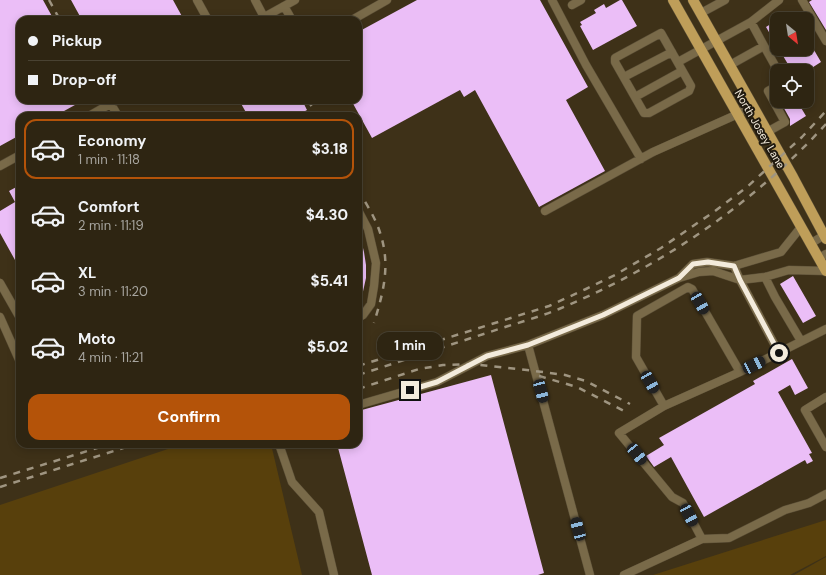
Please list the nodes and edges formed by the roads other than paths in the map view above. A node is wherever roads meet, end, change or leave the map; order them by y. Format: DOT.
graph roads {
  1 [pos="198,0"];
  2 [pos="254,0"];
  3 [pos="295,0"];
  4 [pos="388,0"];
  5 [pos="552,0"];
  6 [pos="581,0"];
  7 [pos="673,0"];
  8 [pos="693,0"];
  9 [pos="723,0"];
  10 [pos="779,0"];
  11 [pos="802,0"];
  12 [pos="572,5"];
  13 [pos="284,6"];
  14 [pos="701,13"];
  15 [pos="206,16"];
  16 [pos="261,16"];
  17 [pos="267,16"];
  18 [pos="290,16"];
  19 [pos="359,16"];
  20 [pos="751,22"];
  21 [pos="826,41"];
  22 [pos="717,42"];
  23 [pos="764,46"];
  24 [pos="701,50"];
  25 [pos="672,52"];
  26 [pos="678,62"];
  27 [pos="774,64"];
  28 [pos="730,65"];
  29 [pos="682,71"];
  30 [pos="624,78"];
  31 [pos="635,97"];
  32 [pos="110,104"];
  33 [pos="752,105"];
  34 [pos="777,108"];
  35 [pos="96,112"];
  36 [pos="738,114"];
  37 [pos="767,132"];
  38 [pos="16,157"];
  39 [pos="640,159"];
  40 [pos="0,166"];
  41 [pos="545,211"];
  42 [pos="362,218"];
  43 [pos="801,227"];
  44 [pos="825,236"];
  45 [pos="810,244"];
  46 [pos="822,256"];
  47 [pos="734,266"];
  48 [pos="826,271"];
  49 [pos="765,277"];
  50 [pos="679,278"];
  51 [pos="740,280"];
  52 [pos="0,283"];
  53 [pos="16,311"];
  54 [pos="362,316"];
  55 [pos="0,317"];
  56 [pos="826,328"];
  57 [pos="802,341"];
  58 [pos="528,345"];
  59 [pos="16,353"];
  60 [pos="779,353"];
  61 [pos="740,372"];
  62 [pos="826,397"];
  63 [pos="362,404"];
  64 [pos="664,406"];
  65 [pos="826,447"];
  66 [pos="280,448"];
  67 [pos="826,494"];
  68 [pos="702,539"];
  69 [pos="334,575"];
  70 [pos="590,575"];
  71 [pos="624,575"];
  1 -- 15 [label="street"];
  2 -- 16 [label="street"];
  3 -- 13 [label="street"];
  4 -- 19 [label="street"];
  5 -- 39 [label="street"];
  6 -- 12 [label="street"];
  7 -- 24 [label="main road, North Josey Lane"];
  8 -- 14 [label="main road, North Josey Lane"];
  9 -- 14 [label="street"];
  10 -- 20 [label="street"];
  11 -- 21 [label="street"];
  13 -- 17 [label="street"];
  13 -- 18 [label="street"];
  14 -- 22 [label="main road, North Josey Lane"];
  20 -- 22 [label="street"];
  20 -- 23 [label="street"];
  22 -- 24 [label="street"];
  22 -- 28 [label="main road, North Josey Lane"];
  23 -- 27 [label="street"];
  23 -- 28 [label="street"];
  24 -- 26 [label="street"];
  24 -- 36 [label="main road, North Josey Lane"];
  25 -- 26 [label="street"];
  25 -- 30 [label="street"];
  25 -- 30 [label="street"];
  26 -- 29 [label="street"];
  28 -- 33 [label="main road, North Josey Lane"];
  29 -- 31 [label="street"];
  29 -- 31 [label="street"];
  30 -- 31 [label="street"];
  32 -- 35 [label="street"];
  33 -- 36 [label="street"];
  33 -- 37 [label="main road, North Josey Lane"];
  34 -- 37 [label="street"];
  36 -- 39 [label="street"];
  36 -- 43 [label="main road, North Josey Lane"];
  37 -- 44 [label="main road, North Josey Lane"];
  38 -- 40 [label="street"];
  39 -- 41 [label="street"];
  42 -- 54 [label="street"];
  43 -- 45 [label="main road, North Josey Lane"];
  43 -- 47 [label="street"];
  44 -- 45 [label="street"];
  45 -- 46 [label="main road, North Josey Lane"];
  46 -- 48 [label="main road, North Josey Lane"];
  47 -- 50 [label="street"];
  47 -- 51 [label="street"];
  48 -- 49 [label="street"];
  49 -- 51 [label="street"];
  49 -- 57 [label="street"];
  50 -- 51 [label="street"];
  50 -- 58 [label="street"];
  51 -- 60 [label="street"];
  52 -- 53 [label="street"];
  55 -- 59 [label="street"];
  56 -- 57 [label="street"];
  57 -- 60 [label="street"];
  58 -- 63 [label="street"];
  58 -- 70 [label="street"];
  60 -- 61 [label="street"];
  61 -- 64 [label="street"];
  61 -- 64 [label="street"];
  62 -- 65 [label="street"];
  64 -- 68 [label="street"];
  66 -- 69 [label="street"];
  67 -- 68 [label="street"];
  68 -- 71 [label="street"];
}
